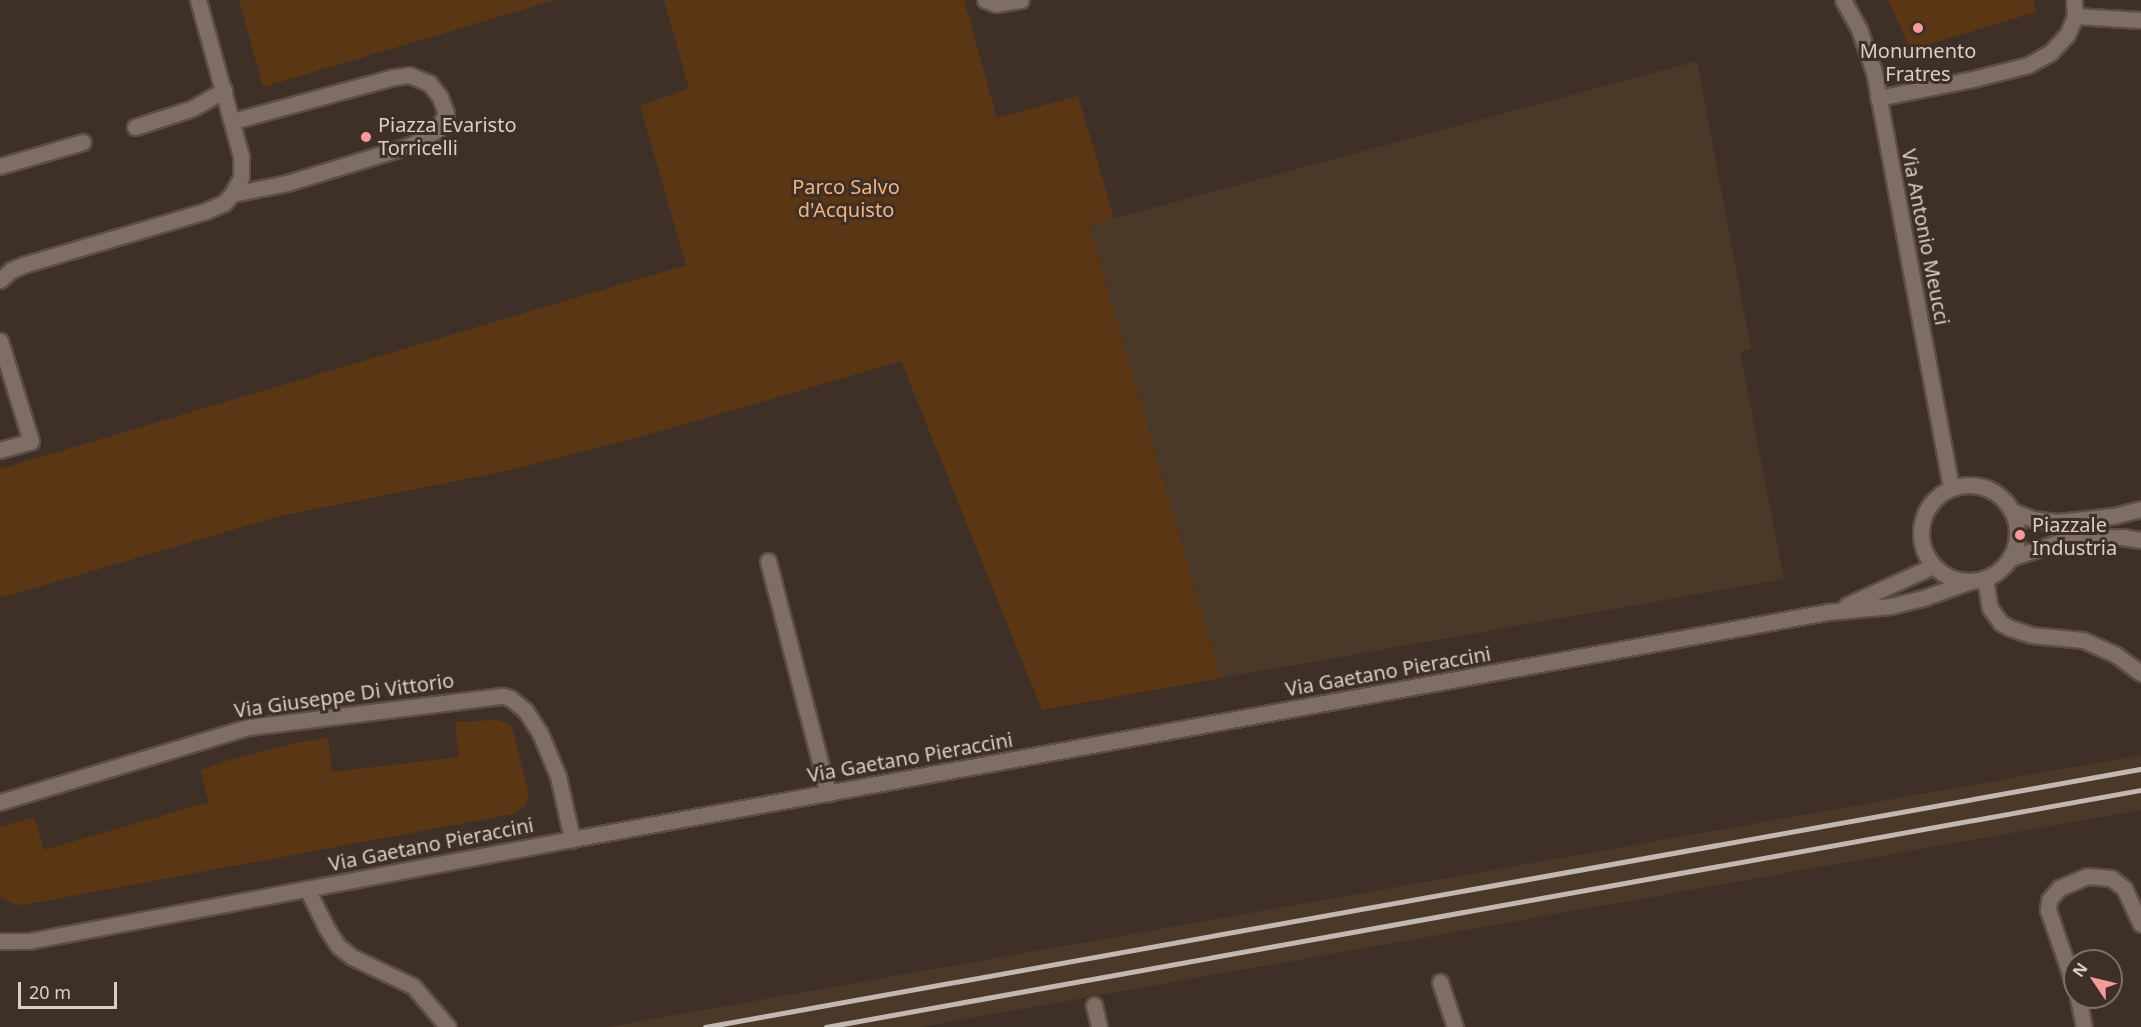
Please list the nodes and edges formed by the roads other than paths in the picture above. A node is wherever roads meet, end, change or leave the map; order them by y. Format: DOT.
graph roads {
  1 [pos="198,0"];
  2 [pos="985,0"];
  3 [pos="1022,0"];
  4 [pos="1843,0"];
  5 [pos="2074,0"];
  6 [pos="2075,16"];
  7 [pos="2141,20"];
  8 [pos="224,90"];
  9 [pos="1878,98"];
  10 [pos="233,121"];
  11 [pos="135,127"];
  12 [pos="83,142"];
  13 [pos="0,166"];
  14 [pos="232,194"];
  15 [pos="0,280"];
  16 [pos="0,341"];
  17 [pos="0,450"];
  18 [pos="1951,487"];
  19 [pos="2141,509"];
  20 [pos="2012,511"];
  21 [pos="2141,540"];
  22 [pos="2010,558"];
  23 [pos="768,561"];
  24 [pos="1933,566"];
  25 [pos="1978,580"];
  26 [pos="1827,612"];
  27 [pos="2141,674"];
  28 [pos="828,793"];
  29 [pos="0,802"];
  30 [pos="572,839"];
  31 [pos="307,889"];
  32 [pos="2141,924"];
  33 [pos="0,941"];
  34 [pos="2063,953"];
  35 [pos="1440,982"];
  36 [pos="1094,1005"];
  37 [pos="2080,1009"];
  38 [pos="448,1027"];
  39 [pos="1099,1027"];
  40 [pos="1455,1027"];
  41 [pos="2084,1027"];
  1 -- 8 [label="street"];
  2 -- 3 [label="street"];
  4 -- 9 [label="street, Via Antonio Meucci"];
  5 -- 6 [label="street"];
  6 -- 7 [label="street"];
  6 -- 9 [label="street"];
  8 -- 10 [label="street"];
  8 -- 11 [label="street"];
  9 -- 18 [label="street, Via Antonio Meucci"];
  10 -- 14 [label="street"];
  10 -- 14 [label="street"];
  12 -- 13 [label="street"];
  14 -- 15 [label="street"];
  16 -- 17 [label="street"];
  18 -- 20 [label="street"];
  18 -- 24 [label="street"];
  19 -- 20 [label="street"];
  20 -- 22 [label="street"];
  21 -- 22 [label="street"];
  22 -- 25 [label="street"];
  23 -- 28 [label="street"];
  24 -- 25 [label="street"];
  24 -- 26 [label="street, Via Gaetano Pieraccini"];
  25 -- 26 [label="street, Via Gaetano Pieraccini"];
  25 -- 27 [label="street"];
  26 -- 28 [label="street, Via Gaetano Pieraccini"];
  28 -- 30 [label="street, Via Gaetano Pieraccini"];
  29 -- 30 [label="street, Via Giuseppe Di Vittorio"];
  30 -- 31 [label="street, Via Gaetano Pieraccini"];
  31 -- 33 [label="street, Via Gaetano Pieraccini"];
  31 -- 38 [label="street"];
  32 -- 34 [label="street"];
  35 -- 40 [label="street"];
  36 -- 39 [label="street"];
  37 -- 41 [label="street"];
}
